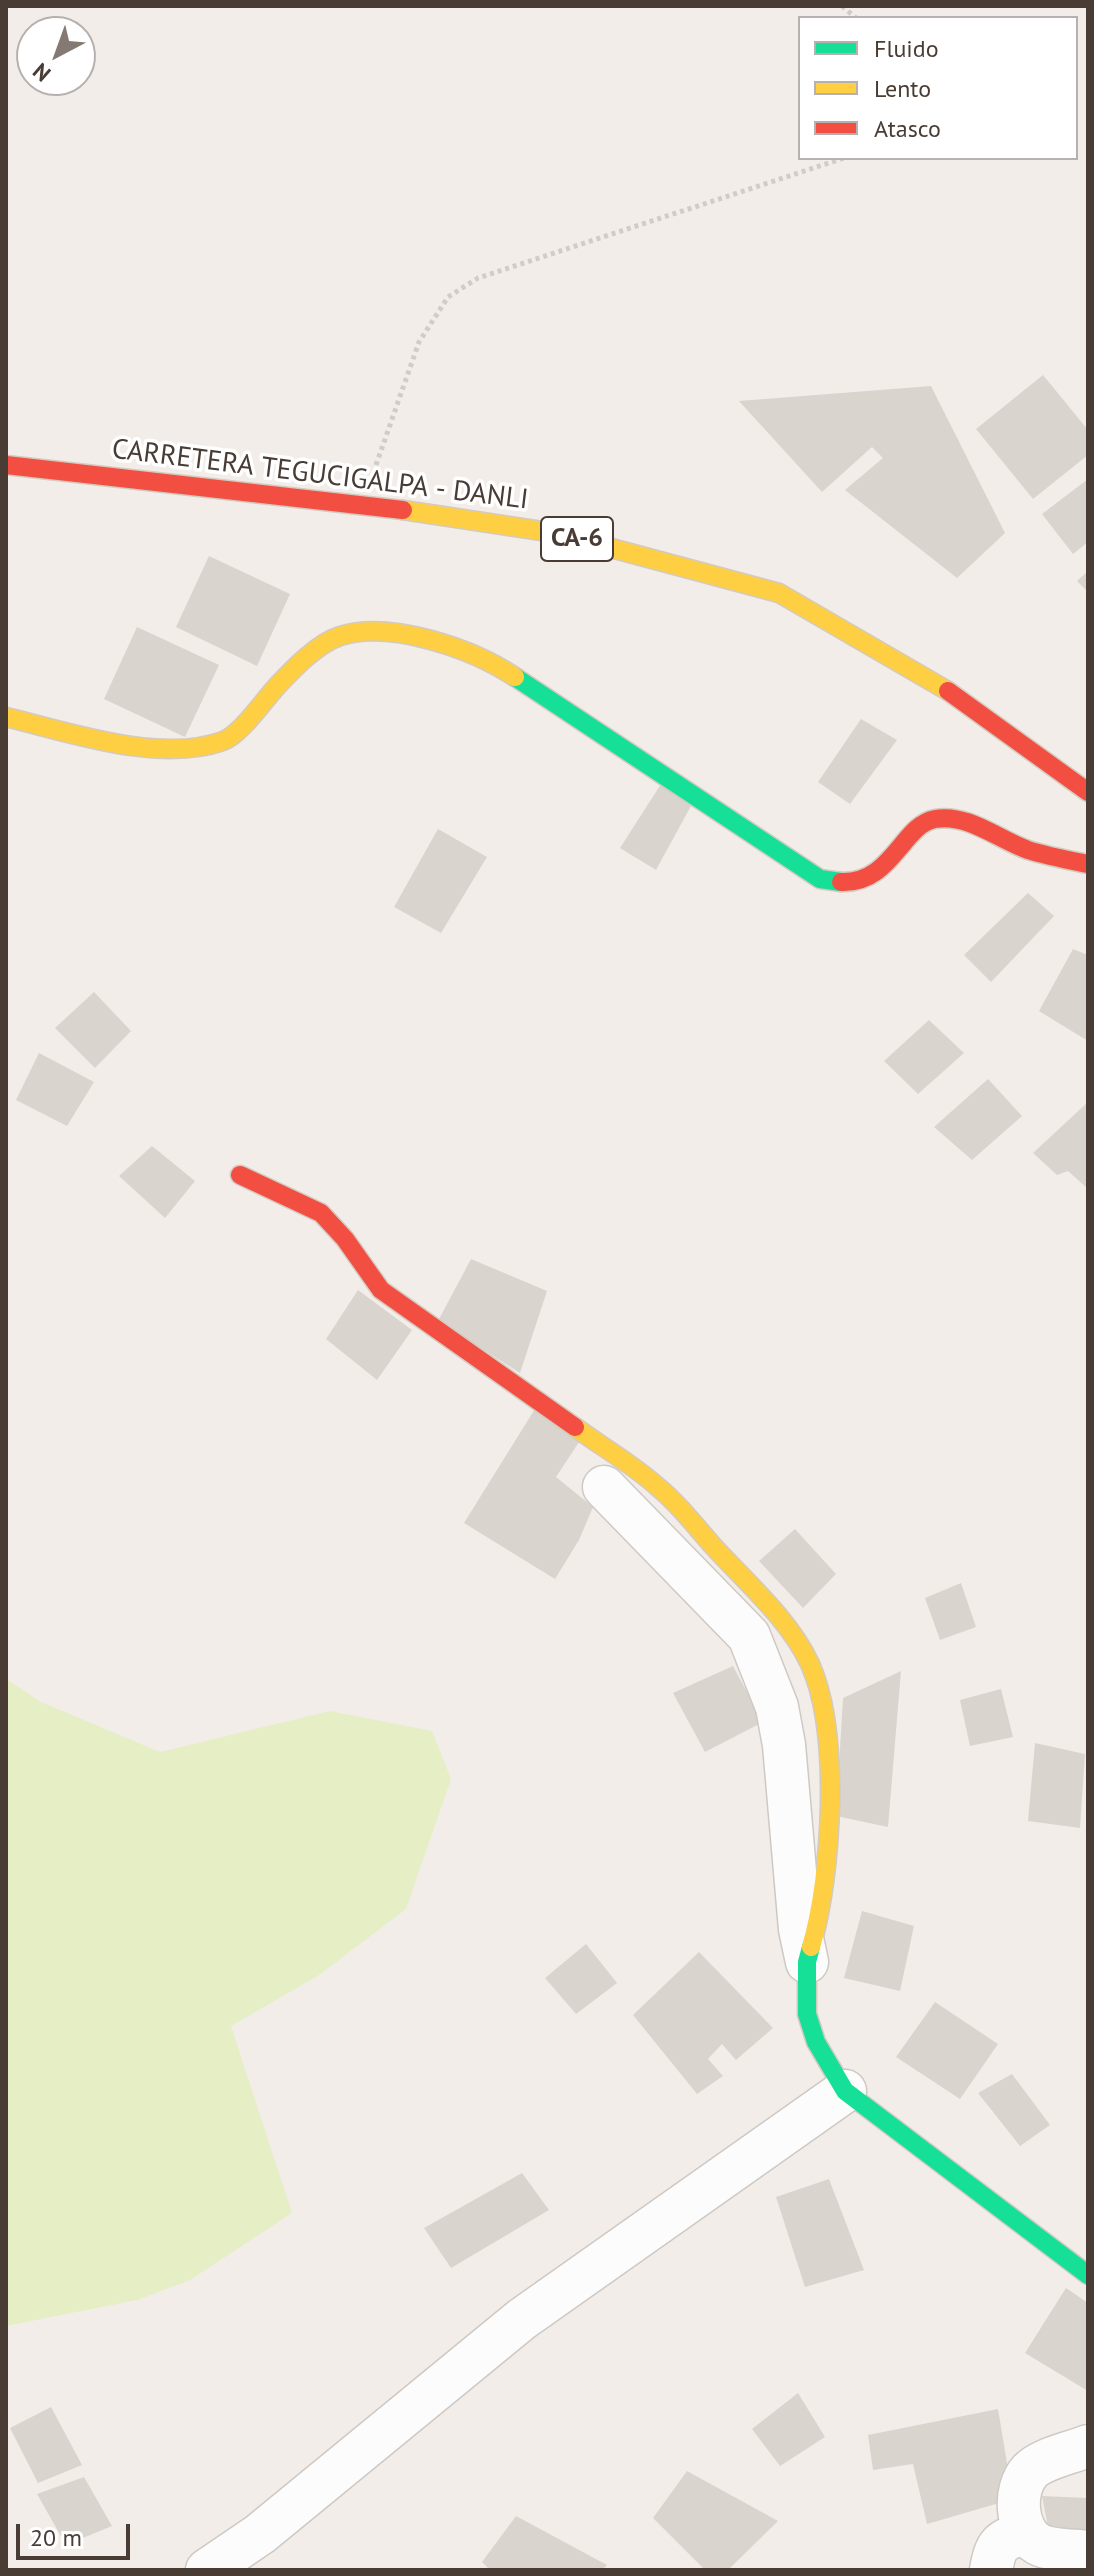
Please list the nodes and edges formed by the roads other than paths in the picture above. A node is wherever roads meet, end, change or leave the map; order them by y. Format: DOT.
graph roads {
  1 [pos="6,465"];
  2 [pos="6,717"];
  3 [pos="1088,792"];
  4 [pos="1088,864"];
  5 [pos="240,1175"];
  6 [pos="604,1487"];
  7 [pos="807,1962"];
  8 [pos="845,2091"];
  9 [pos="1088,2275"];
  10 [pos="1088,2446"];
  11 [pos="1026,2533"];
  12 [pos="1088,2552"];
  13 [pos="207,2570"];
  14 [pos="991,2570"];
  1 -- 3 [label="main road, CARRETERA TEGUCIGALPA - DANLI / CA-6"];
  2 -- 4 [label="main road"];
  5 -- 7 [label="main road"];
  6 -- 7 [label="street"];
  7 -- 8 [label="main road"];
  8 -- 9 [label="main road"];
  8 -- 13 [label="street"];
  10 -- 11 [label="street"];
  11 -- 12 [label="street"];
  11 -- 14 [label="street"];
}
